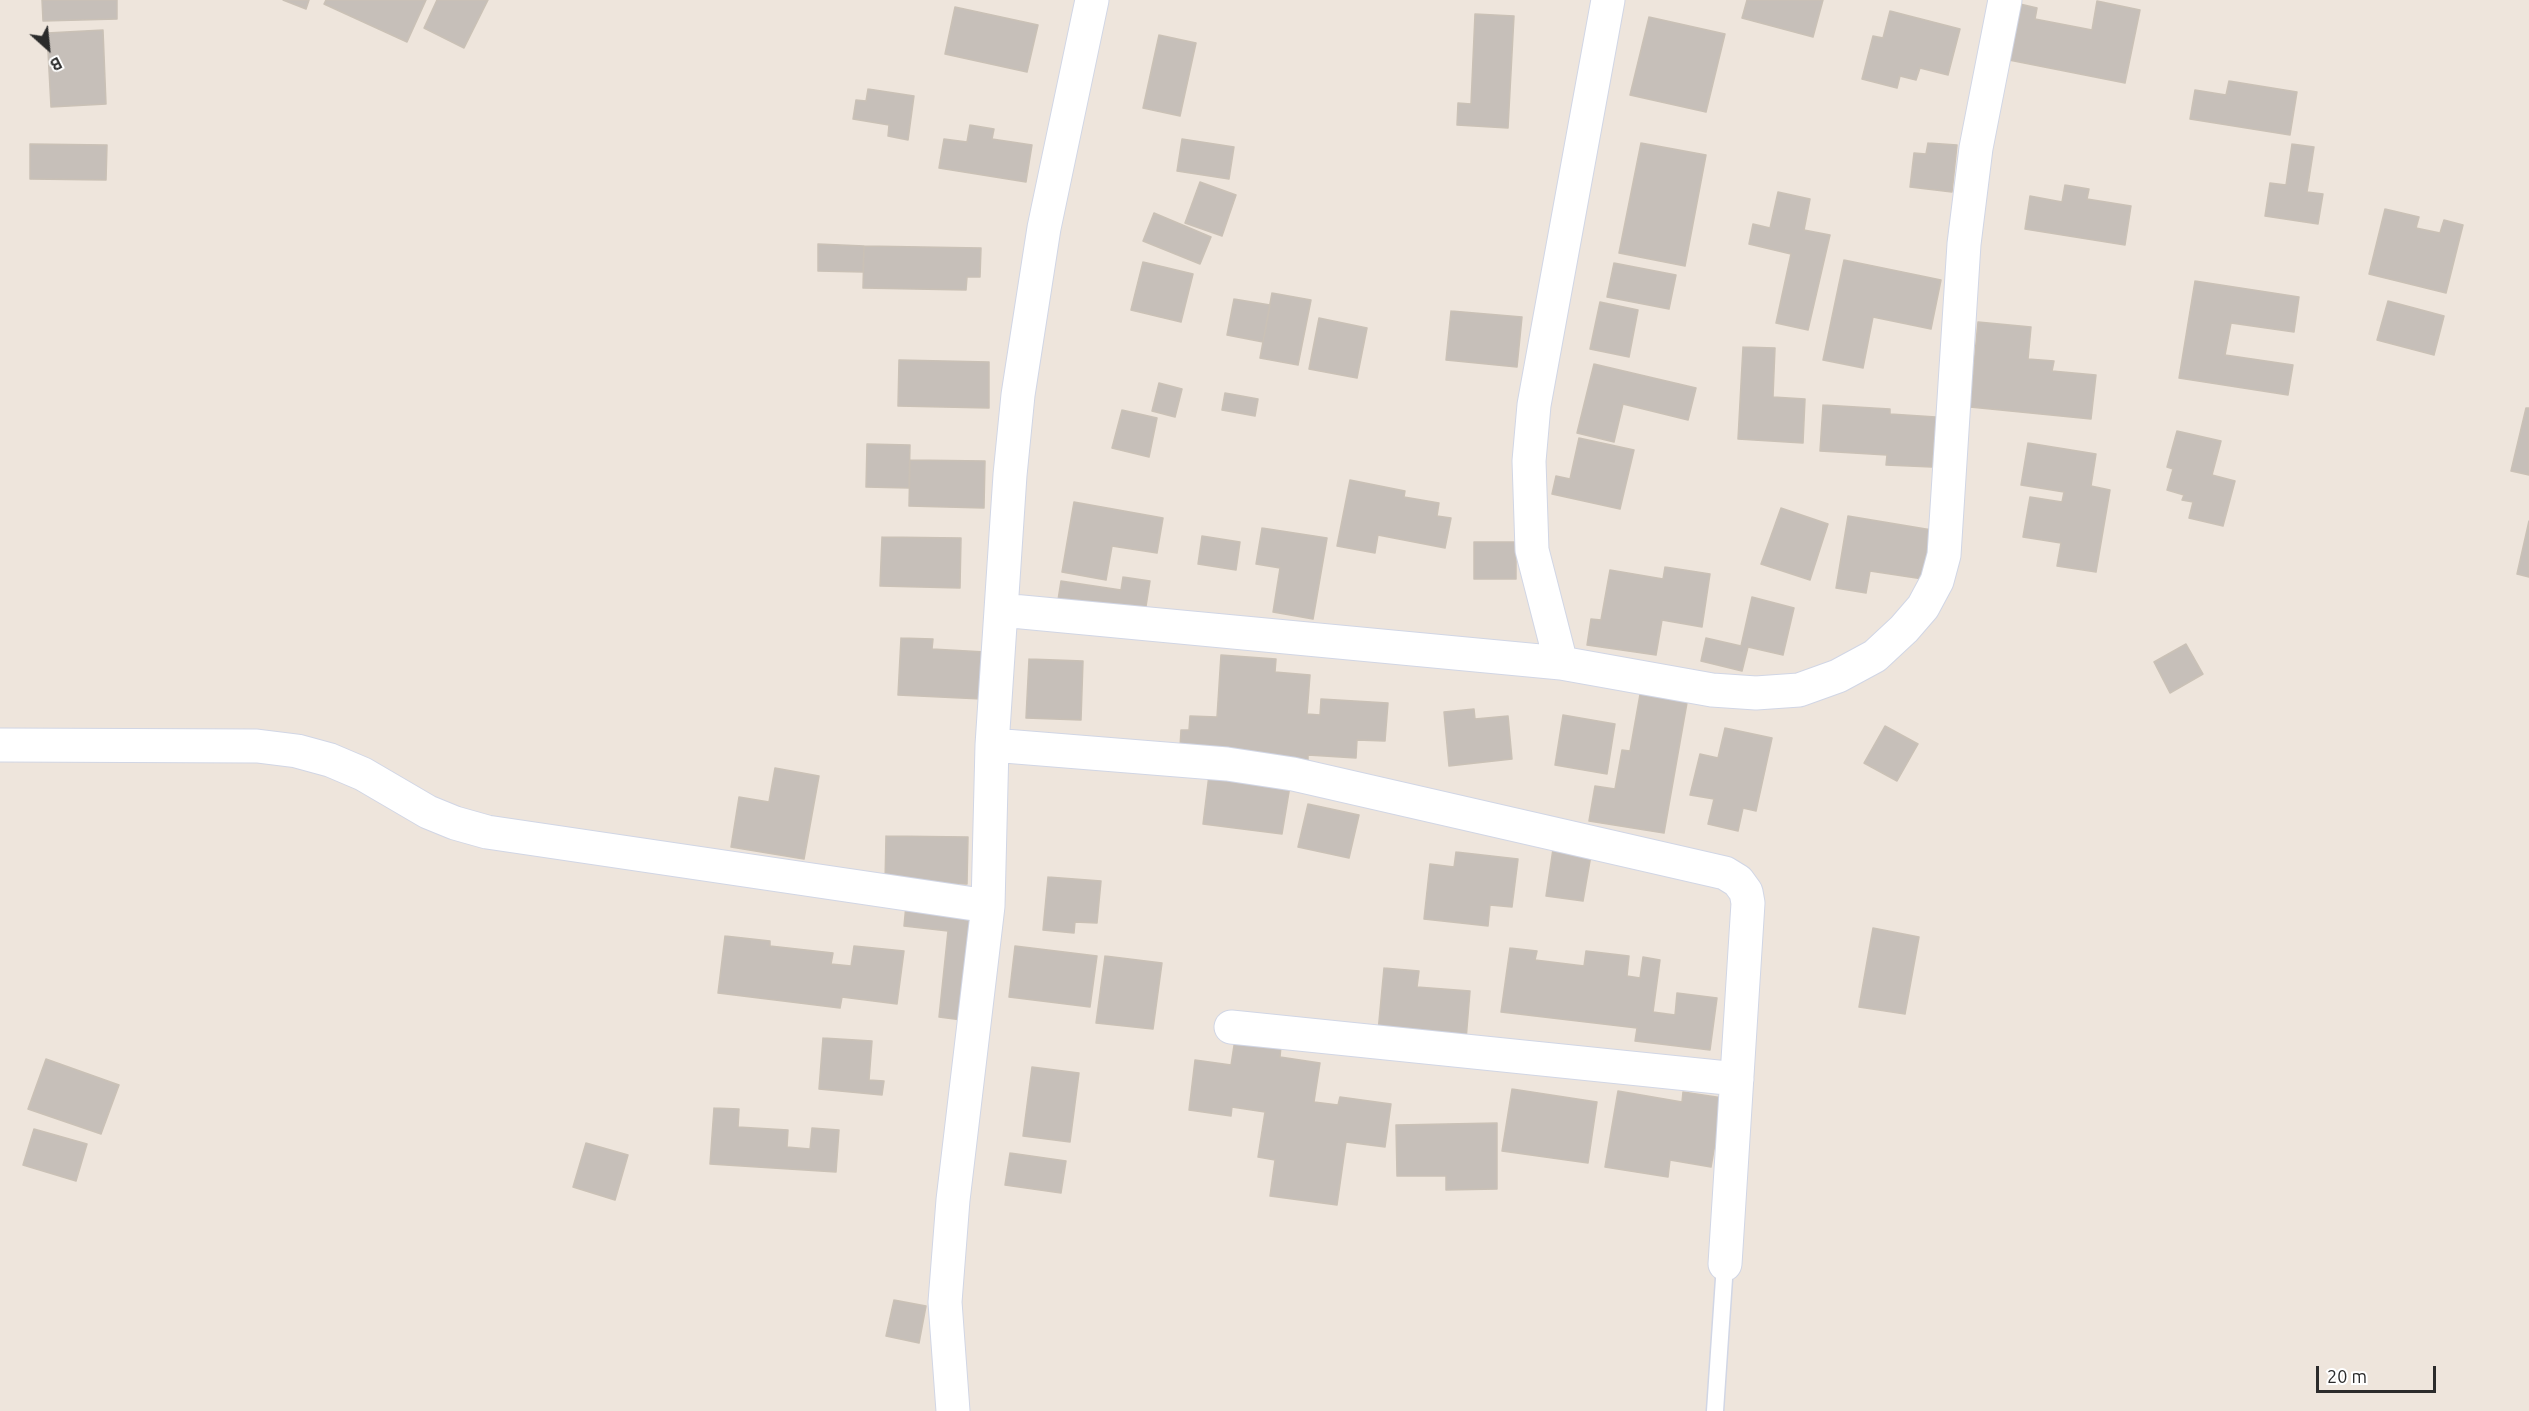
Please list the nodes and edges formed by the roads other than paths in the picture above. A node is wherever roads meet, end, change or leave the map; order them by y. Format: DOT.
graph roads {
  1 [pos="1092,0"];
  2 [pos="1608,0"];
  3 [pos="2005,0"];
  4 [pos="1001,610"];
  5 [pos="1562,663"];
  6 [pos="0,745"];
  7 [pos="992,745"];
  8 [pos="988,906"];
  9 [pos="1231,1027"];
  10 [pos="1737,1079"];
  11 [pos="1725,1264"];
  12 [pos="953,1411"];
  13 [pos="1715,1411"];
  1 -- 4 [label="street"];
  2 -- 5 [label="street"];
  3 -- 5 [label="street"];
  4 -- 5 [label="street"];
  4 -- 7 [label="street"];
  6 -- 8 [label="street"];
  7 -- 8 [label="street"];
  7 -- 10 [label="street"];
  8 -- 12 [label="street"];
  9 -- 10 [label="street"];
  10 -- 11 [label="street"];
  11 -- 13 [label="lane"];
}
